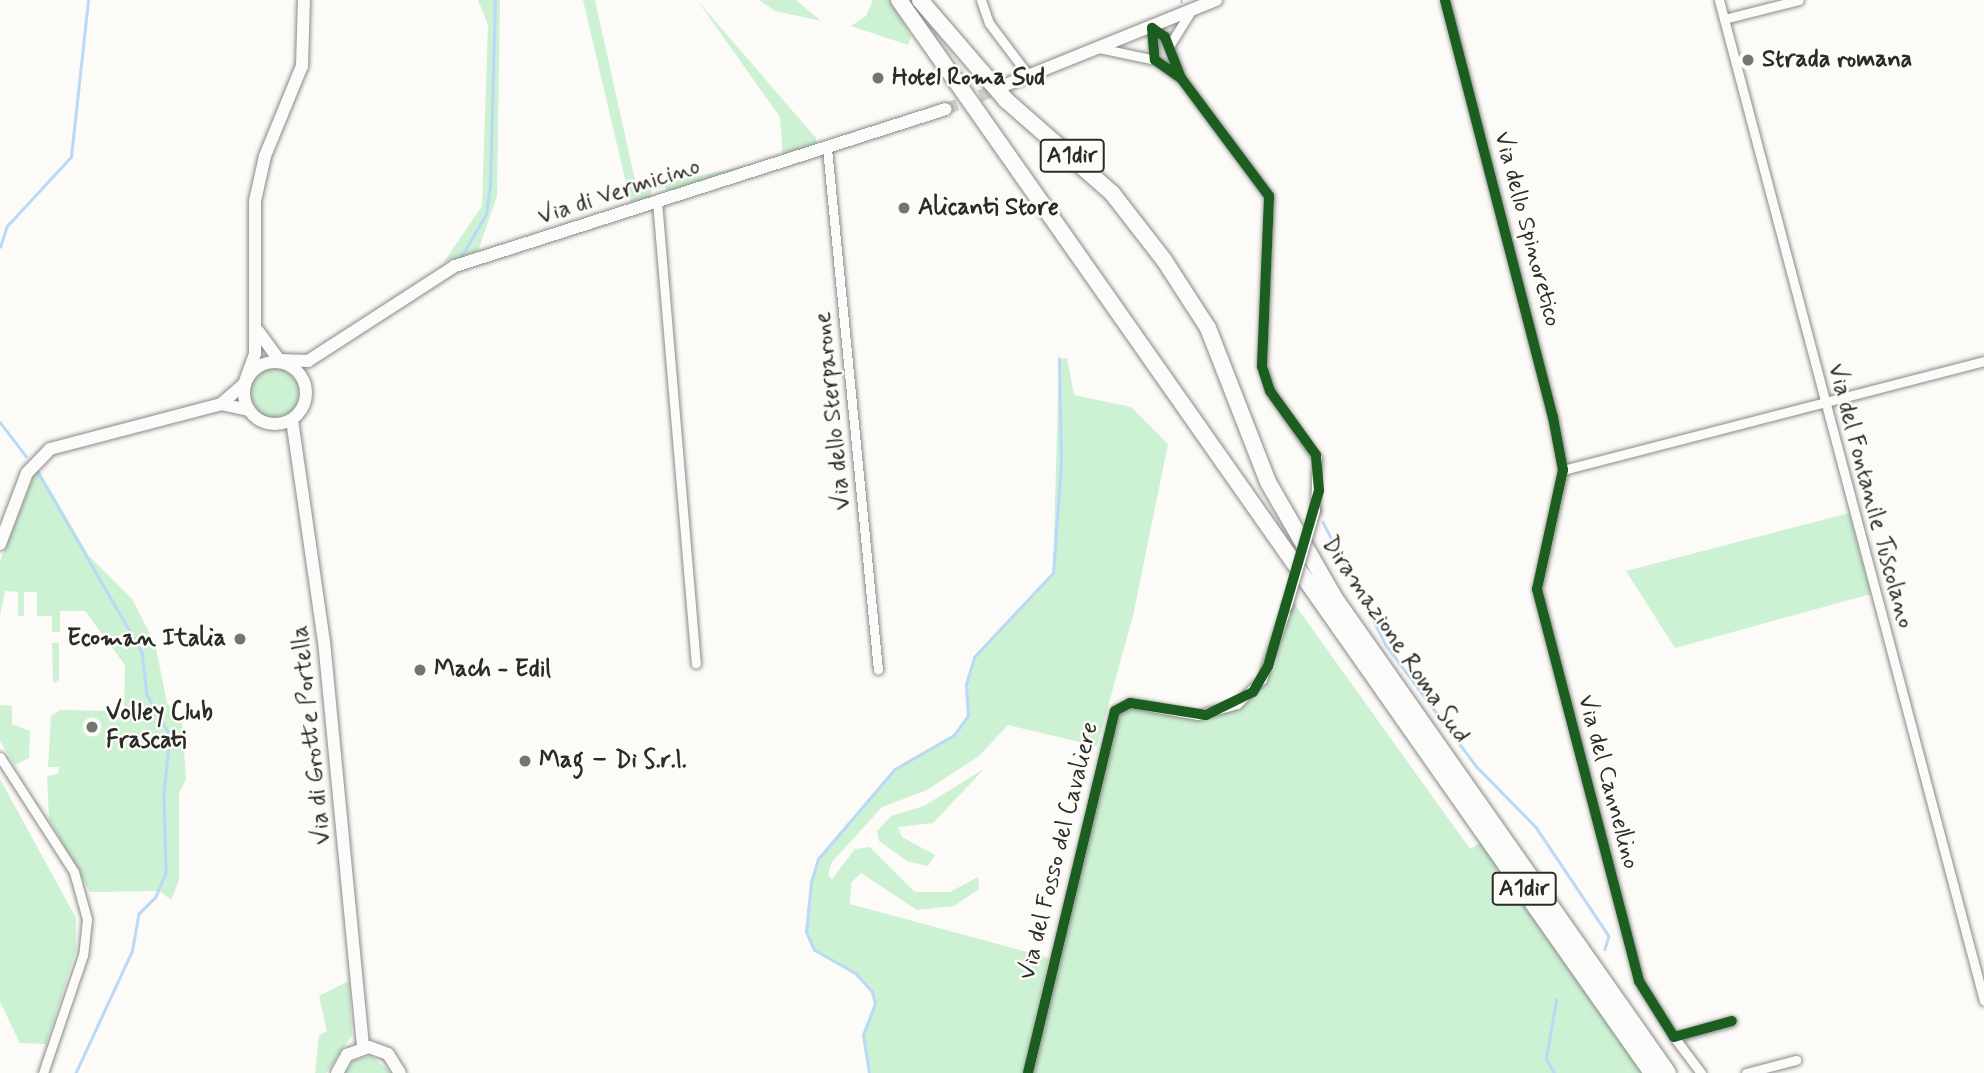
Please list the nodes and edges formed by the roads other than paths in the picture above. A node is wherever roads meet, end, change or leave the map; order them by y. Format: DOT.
graph roads {
  1 [pos="304,0"];
  2 [pos="899,0"];
  3 [pos="920,0"];
  4 [pos="981,0"];
  5 [pos="1216,0"];
  6 [pos="1445,0"];
  7 [pos="1720,0"];
  8 [pos="1798,0"];
  9 [pos="1189,14"];
  10 [pos="1724,19"];
  11 [pos="1152,28"];
  12 [pos="1169,46"];
  13 [pos="1097,48"];
  14 [pos="1155,60"];
  15 [pos="1028,76"];
  16 [pos="1181,78"];
  17 [pos="1003,86"];
  18 [pos="946,109"];
  19 [pos="827,148"];
  20 [pos="657,201"];
  21 [pos="258,331"];
  22 [pos="324,355"];
  23 [pos="1984,360"];
  24 [pos="284,363"];
  25 [pos="249,377"];
  26 [pos="307,394"];
  27 [pos="1825,403"];
  28 [pos="221,404"];
  29 [pos="249,410"];
  30 [pos="292,420"];
  31 [pos="1563,470"];
  32 [pos="0,544"];
  33 [pos="696,663"];
  34 [pos="878,670"];
  35 [pos="0,757"];
  36 [pos="1984,1001"];
  37 [pos="1732,1021"];
  38 [pos="1674,1037"];
  39 [pos="363,1048"];
  40 [pos="1796,1060"];
  41 [pos="43,1073"];
  42 [pos="337,1073"];
  43 [pos="400,1073"];
  44 [pos="1028,1073"];
  45 [pos="1652,1073"];
  46 [pos="1668,1073"];
  47 [pos="1701,1073"];
  48 [pos="1746,1073"];
  1 -- 21 [label="main road"];
  2 -- 45 [label="highway, Diramazione Roma Sud / A1dir"];
  3 -- 46 [label="highway, Diramazione Roma Sud / A1dir"];
  4 -- 15 [label="street"];
  5 -- 9 [label="main road"];
  6 -- 31 [label="street, Via dello Spinoretico"];
  7 -- 10 [label="street, Via del Fontanile Tuscolano"];
  8 -- 10 [label="street"];
  9 -- 11 [label="main road"];
  9 -- 12 [label="street"];
  10 -- 27 [label="street, Via del Fontanile Tuscolano"];
  11 -- 12 [label="street"];
  11 -- 13 [label="main road"];
  11 -- 14 [label="street"];
  12 -- 16 [label="street"];
  13 -- 14 [label="street"];
  13 -- 15 [label="main road"];
  14 -- 16 [label="street"];
  15 -- 17 [label="main road"];
  16 -- 44 [label="street, Via del Fosso del Cavaliere, bridge"];
  18 -- 19 [label="main road, Via di Vermicino"];
  19 -- 20 [label="main road, Via di Vermicino"];
  19 -- 34 [label="street, Via dello Sterparone"];
  20 -- 22 [label="main road, Via di Vermicino"];
  20 -- 33 [label="street"];
  21 -- 24 [label="main road"];
  21 -- 25 [label="main road"];
  22 -- 24 [label="main road, Via di Vermicino"];
  22 -- 26 [label="main road"];
  23 -- 27 [label="street"];
  24 -- 25 [label="main road"];
  24 -- 26 [label="main road"];
  25 -- 28 [label="main road"];
  25 -- 29 [label="main road"];
  26 -- 30 [label="main road"];
  27 -- 31 [label="street"];
  27 -- 36 [label="street, Via del Fontanile Tuscolano"];
  28 -- 29 [label="main road"];
  28 -- 32 [label="main road"];
  29 -- 30 [label="main road"];
  30 -- 39 [label="main road, Via di Grotte Portella"];
  31 -- 38 [label="street, Via del Cannellino"];
  35 -- 41 [label="street"];
  37 -- 38 [label="street"];
  38 -- 47 [label="street, Via del Cannellino"];
  39 -- 42 [label="main road"];
  39 -- 43 [label="main road"];
  40 -- 48 [label="street"];
}
